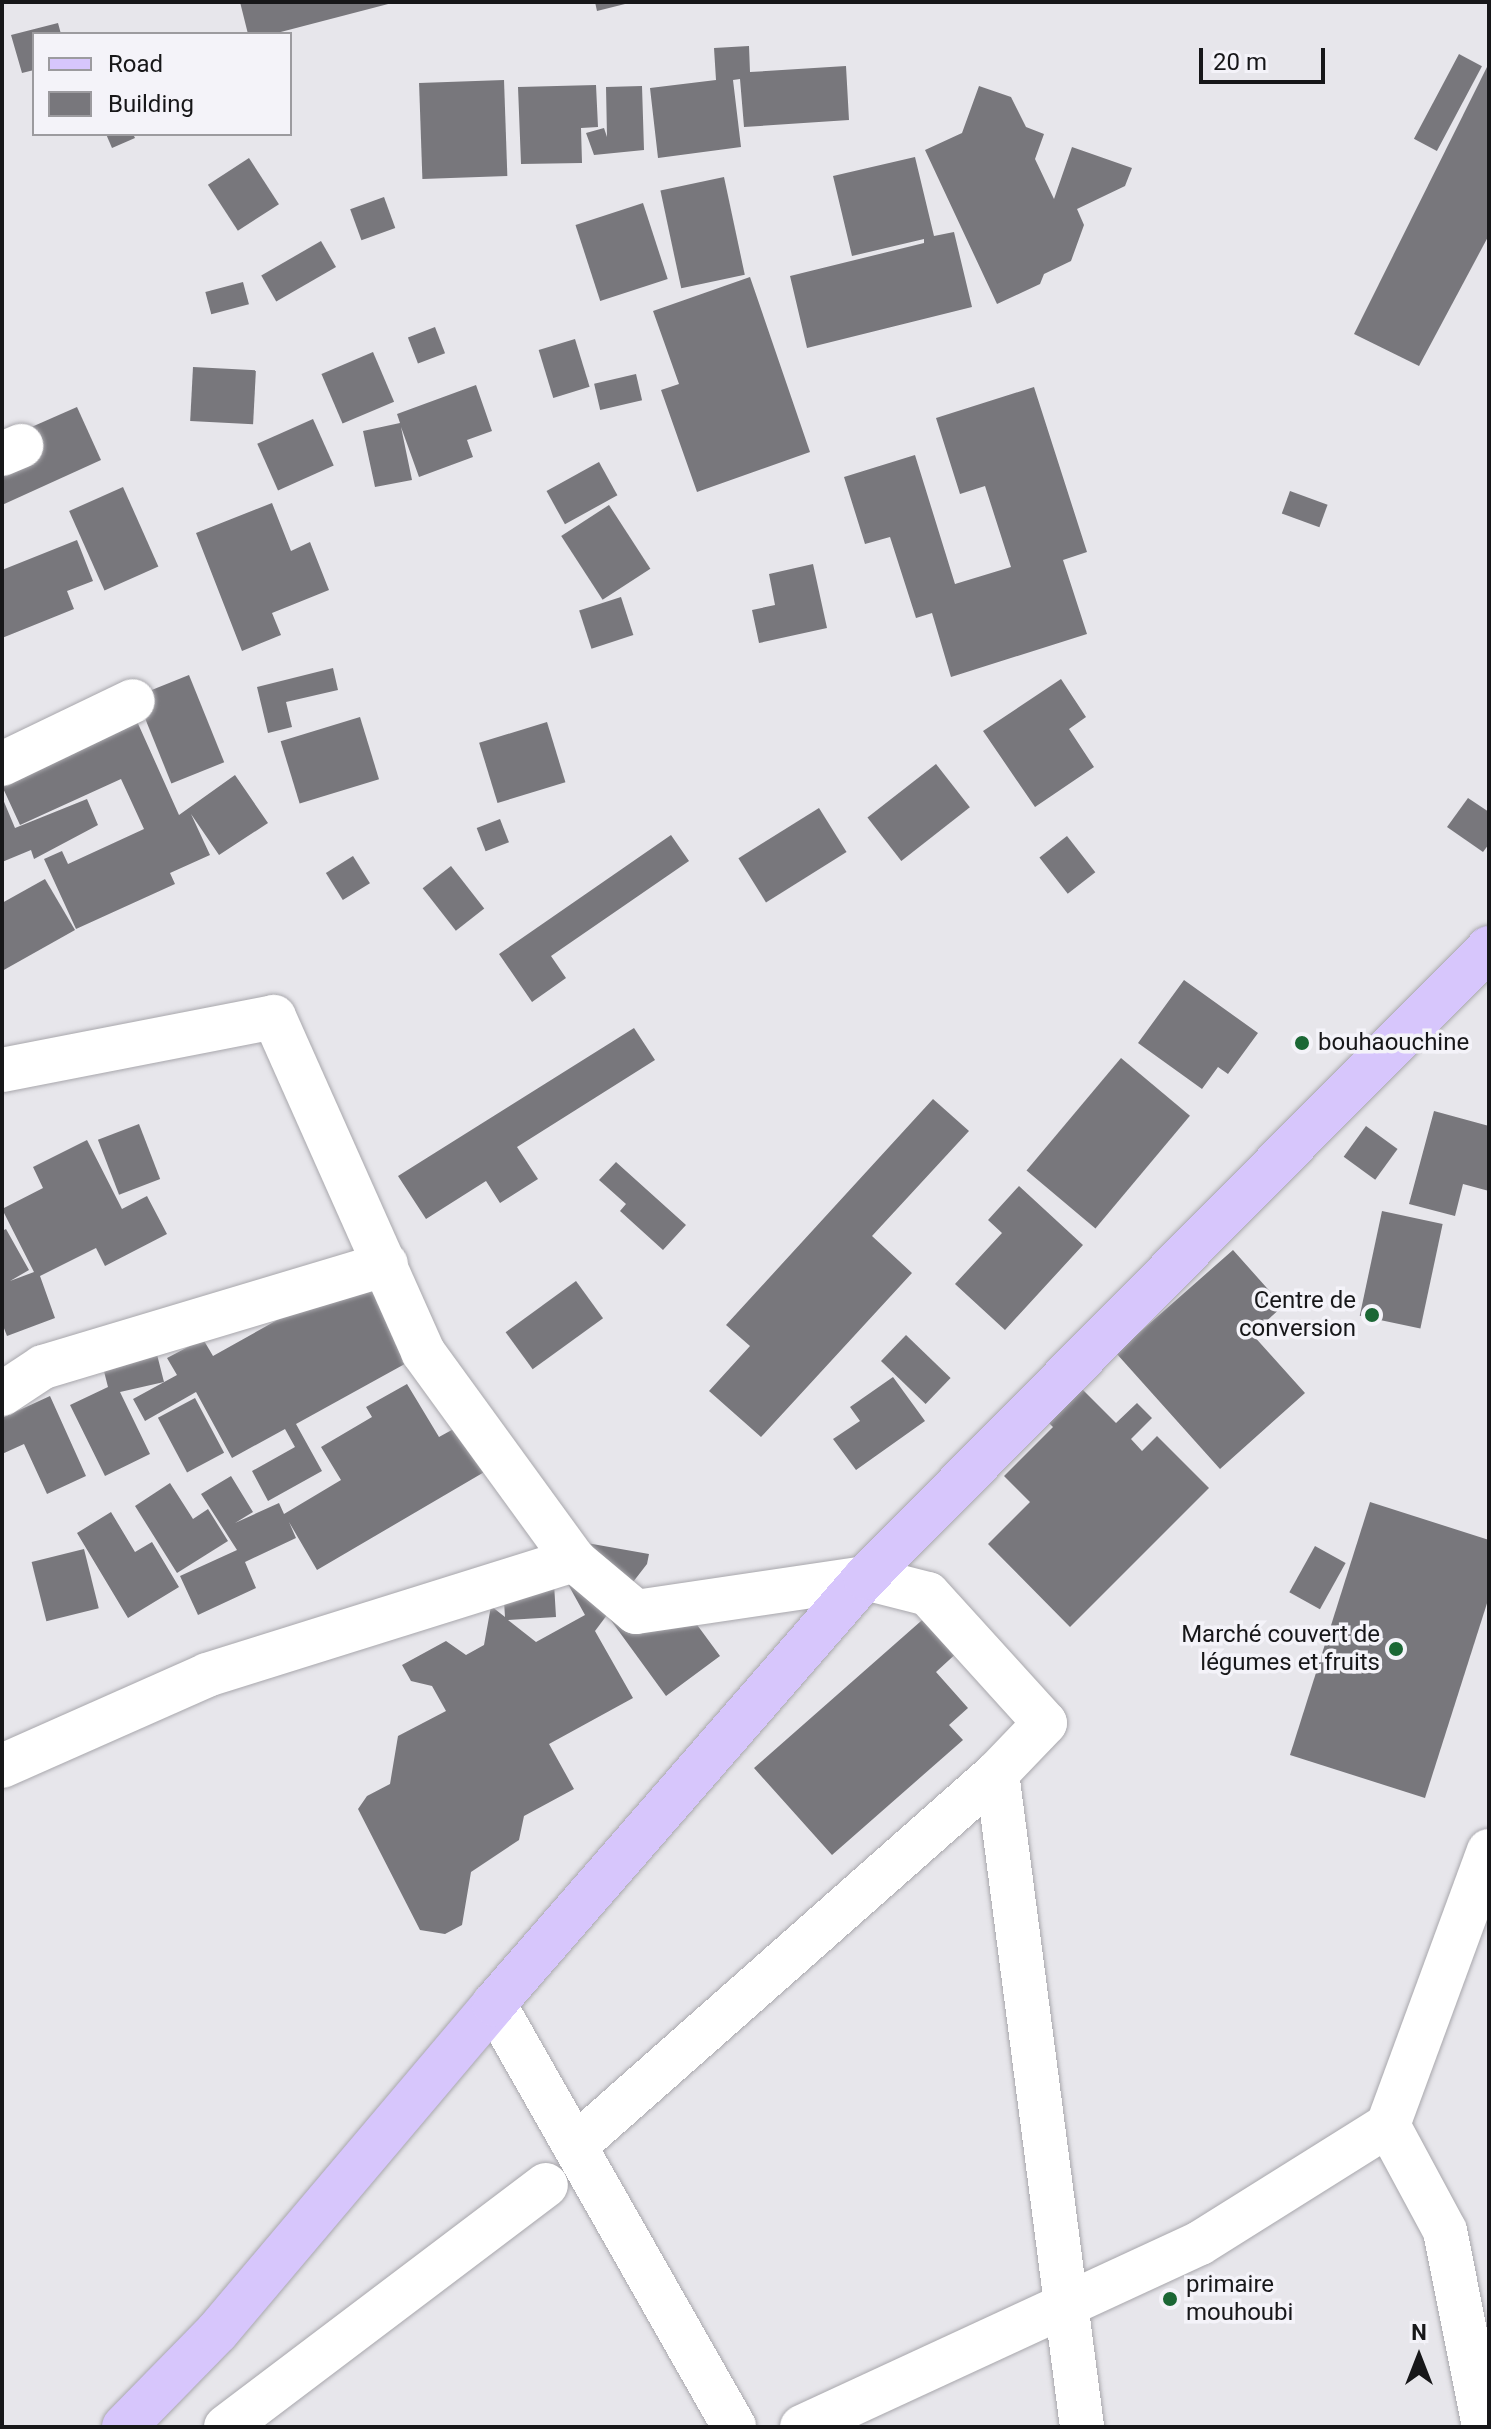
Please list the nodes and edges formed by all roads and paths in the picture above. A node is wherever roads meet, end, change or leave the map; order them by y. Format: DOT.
graph roads {
  1 [pos="133,701"];
  2 [pos="2,764"];
  3 [pos="1489,948"];
  4 [pos="2,1070"];
  5 [pos="386,1264"];
  6 [pos="2,1394"];
  7 [pos="574,1560"];
  8 [pos="865,1578"];
  9 [pos="2,1766"];
  10 [pos="997,1773"];
  11 [pos="1489,1851"];
  12 [pos="494,2004"];
  13 [pos="1388,2125"];
  14 [pos="575,2146"];
  15 [pos="546,2185"];
  16 [pos="1068,2304"];
  17 [pos="124,2427"];
  18 [pos="226,2427"];
  19 [pos="734,2427"];
  20 [pos="802,2427"];
  21 [pos="1082,2427"];
  22 [pos="1484,2427"];
  1 -- 2 [label="street"];
  3 -- 8 [label="main road"];
  4 -- 5 [label="street"];
  5 -- 6 [label="street"];
  5 -- 7 [label="street"];
  7 -- 8 [label="street"];
  7 -- 9 [label="street"];
  8 -- 10 [label="street"];
  8 -- 12 [label="main road"];
  10 -- 14 [label="street"];
  10 -- 16 [label="street"];
  11 -- 13 [label="street"];
  12 -- 14 [label="street"];
  12 -- 17 [label="main road"];
  13 -- 16 [label="street"];
  13 -- 22 [label="street"];
  14 -- 19 [label="street"];
  15 -- 18 [label="street"];
  16 -- 20 [label="street"];
  16 -- 21 [label="street"];
}
